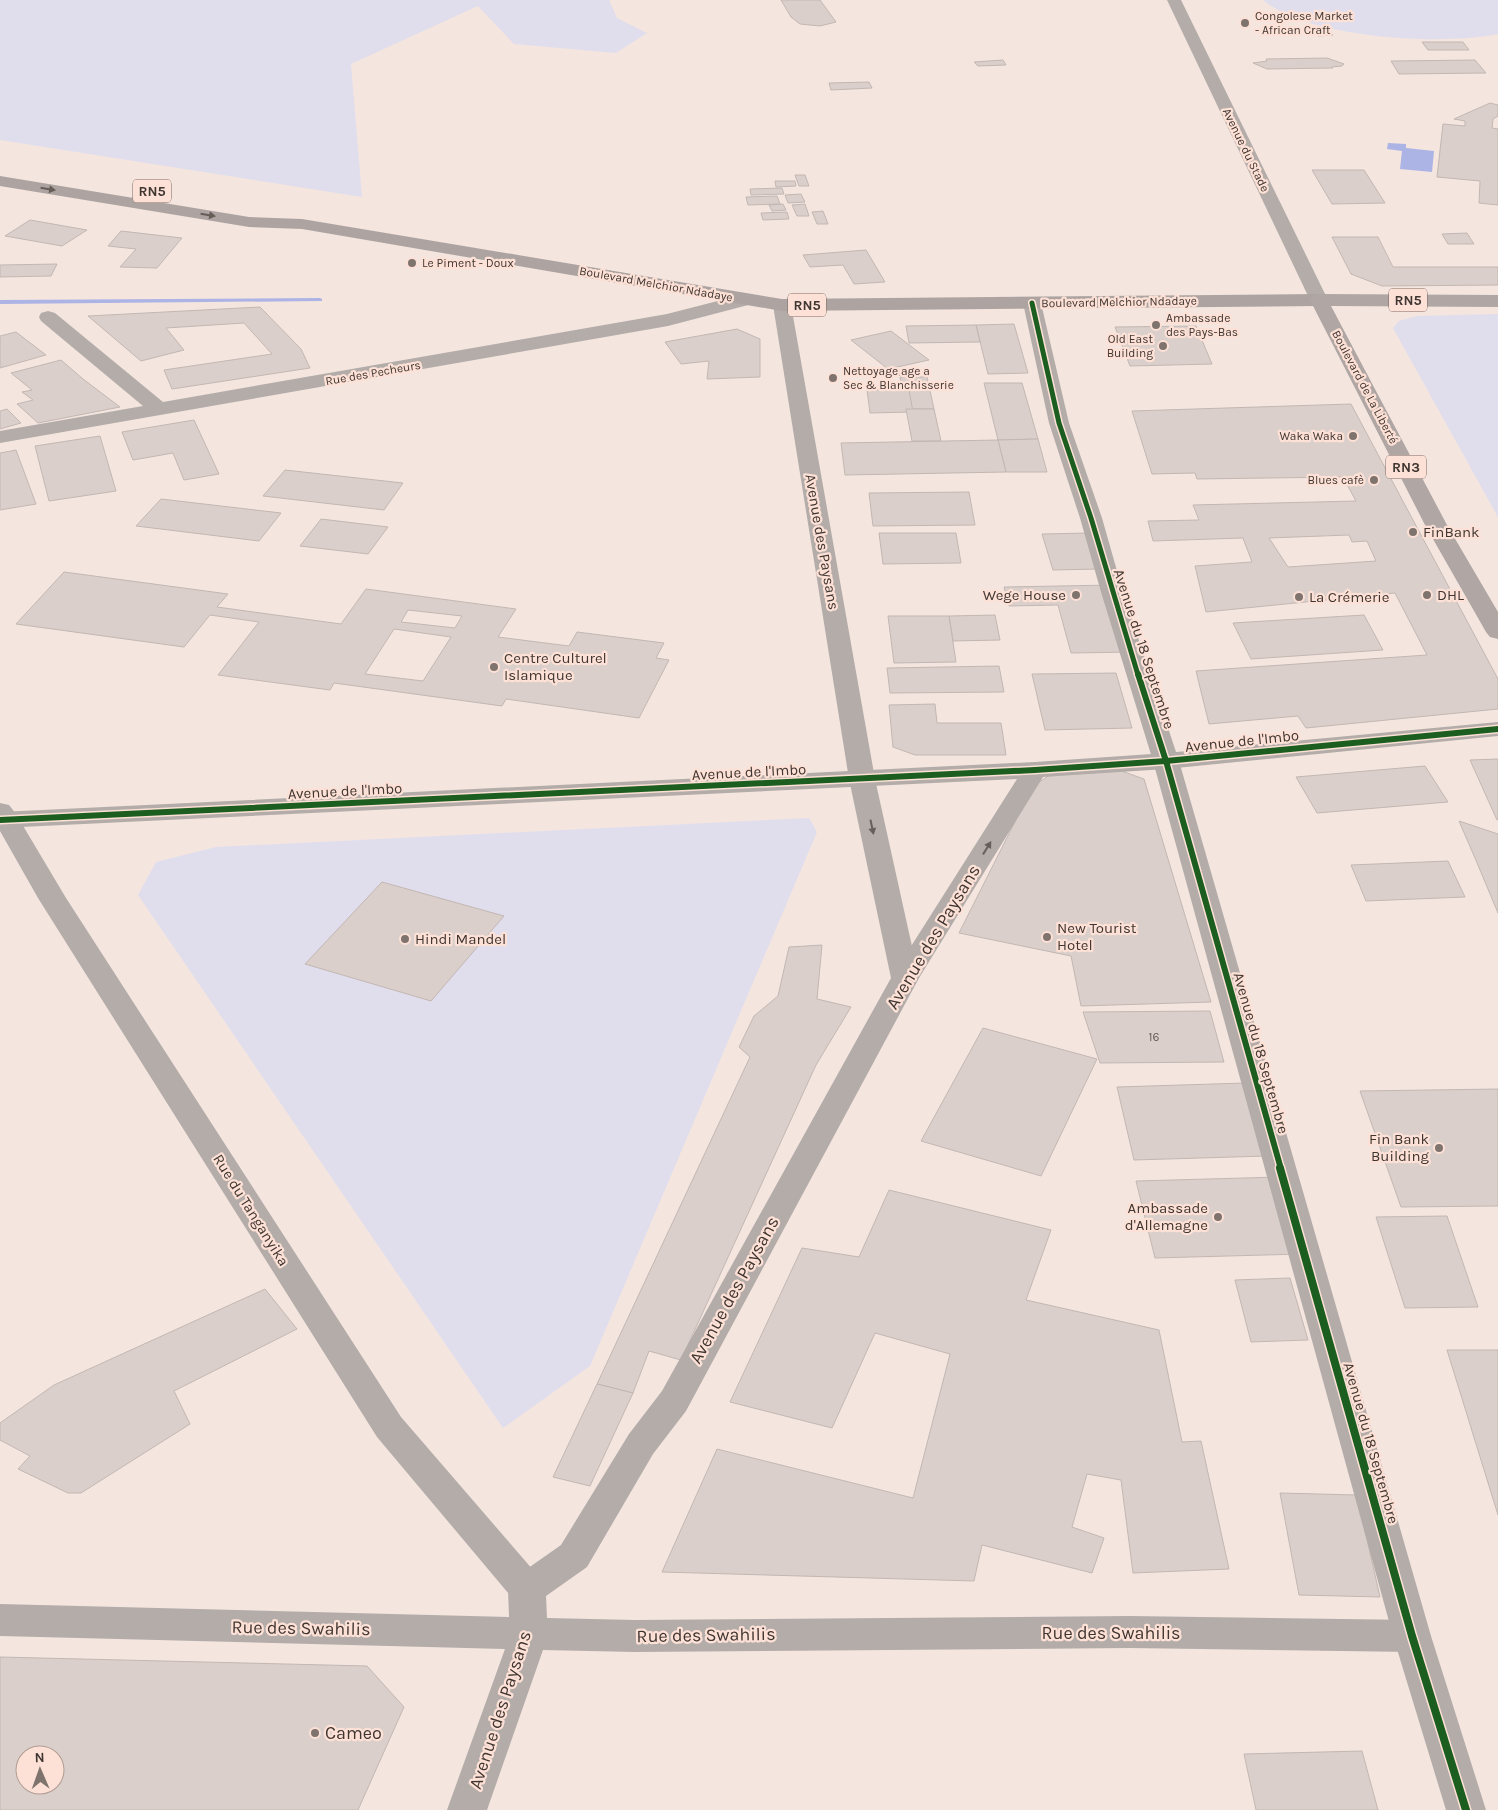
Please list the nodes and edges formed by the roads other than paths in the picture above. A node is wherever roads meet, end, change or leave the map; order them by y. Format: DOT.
graph roads {
  1 [pos="1174,0"];
  2 [pos="0,165"];
  3 [pos="0,181"];
  4 [pos="302,224"];
  5 [pos="745,300"];
  6 [pos="1319,300"];
  7 [pos="1498,301"];
  8 [pos="1032,303"];
  9 [pos="782,306"];
  10 [pos="48,317"];
  11 [pos="160,410"];
  12 [pos="0,437"];
  13 [pos="1498,632"];
  14 [pos="1498,729"];
  15 [pos="1166,761"];
  16 [pos="1035,770"];
  17 [pos="862,779"];
  18 [pos="2,817"];
  19 [pos="906,978"];
  20 [pos="527,1589"];
  21 [pos="0,1620"];
  22 [pos="529,1634"];
  23 [pos="1412,1636"];
  24 [pos="467,1810"];
  25 [pos="1466,1810"];
  1 -- 6 [label="street, Avenue du Stade"];
  2 -- 4 [label="main road, RN5"];
  3 -- 4 [label="main road, Boulevard Melchior Ndadaye / RN5, one-way"];
  4 -- 5 [label="main road, Boulevard Melchior Ndadaye / RN5"];
  5 -- 9 [label="main road, Boulevard Melchior Ndadaye / RN5"];
  5 -- 11 [label="street, Rue des Pecheurs"];
  6 -- 7 [label="highway, RN5"];
  6 -- 8 [label="main road, Boulevard Melchior Ndadaye / RN5"];
  6 -- 13 [label="highway, Boulevard de La Liberté / RN3"];
  8 -- 9 [label="main road, Boulevard Melchior Ndadaye / RN5"];
  8 -- 15 [label="street, Avenue du 18 Septembre"];
  9 -- 17 [label="street, Avenue des Paysans"];
  10 -- 11 [label="street"];
  11 -- 12 [label="street, Rue des Pecheurs"];
  14 -- 15 [label="street, Avenue de l'Imbo"];
  15 -- 16 [label="street, Avenue de l'Imbo"];
  15 -- 23 [label="street, Avenue du 18 Septembre"];
  16 -- 17 [label="street, Avenue de l'Imbo"];
  19 -- 16 [label="street, Avenue des Paysans, one-way"];
  17 -- 18 [label="street, Avenue de l'Imbo"];
  17 -- 19 [label="street, Avenue des Paysans, one-way"];
  18 -- 20 [label="street, Rue du Tanganyika"];
  19 -- 20 [label="street, Avenue des Paysans"];
  20 -- 22 [label="street, Avenue des Paysans"];
  21 -- 22 [label="street, Rue des Swahilis"];
  22 -- 23 [label="street, Rue des Swahilis"];
  22 -- 24 [label="street, Avenue des Paysans"];
  23 -- 25 [label="street, Avenue du 18 Septembre"];
}
